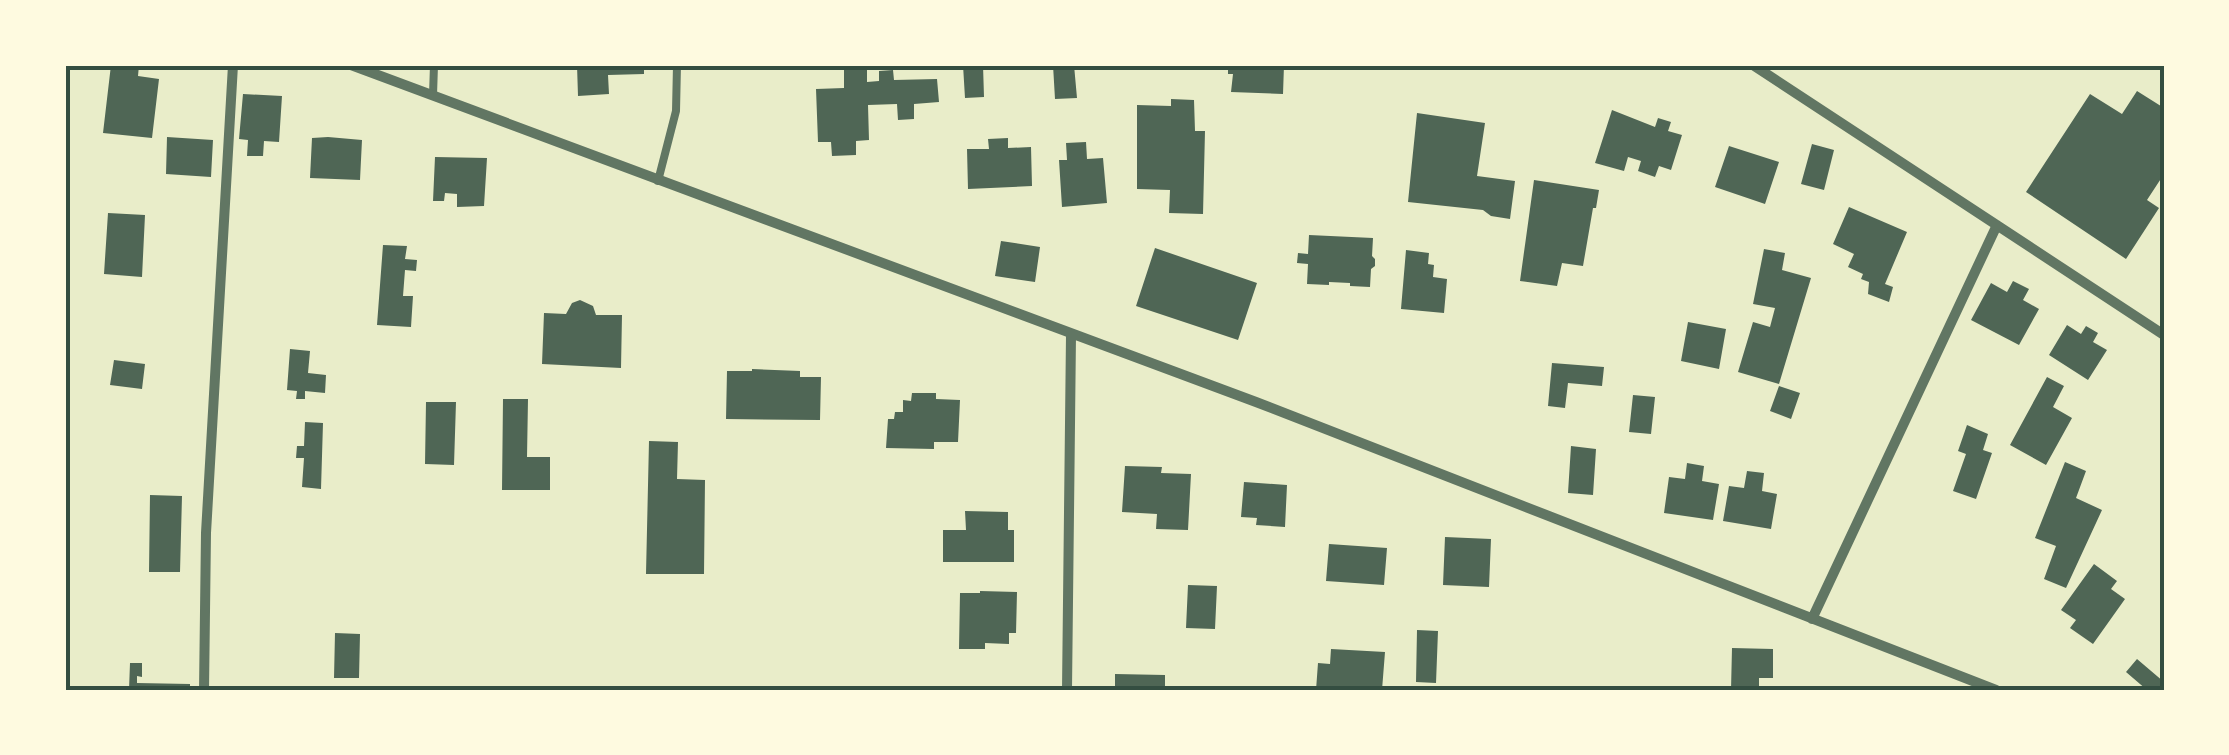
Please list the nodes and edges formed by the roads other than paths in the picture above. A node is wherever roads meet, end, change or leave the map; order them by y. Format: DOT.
graph roads {
  1 [pos="233,65"];
  2 [pos="351,65"];
  3 [pos="434,65"];
  4 [pos="677,65"];
  5 [pos="1752,65"];
  6 [pos="433,95"];
  7 [pos="658,181"];
  8 [pos="1997,225"];
  9 [pos="1071,334"];
  10 [pos="2164,336"];
  11 [pos="1812,619"];
  12 [pos="204,690"];
  13 [pos="1067,690"];
  14 [pos="1996,690"];
  1 -- 12 [label="street"];
  2 -- 6 [label="street"];
  3 -- 6 [label="lane"];
  4 -- 7 [label="lane"];
  5 -- 8 [label="street"];
  6 -- 7 [label="street"];
  7 -- 9 [label="street"];
  8 -- 10 [label="street"];
  8 -- 11 [label="street"];
  9 -- 11 [label="street"];
  9 -- 13 [label="street"];
  11 -- 14 [label="street"];
}
